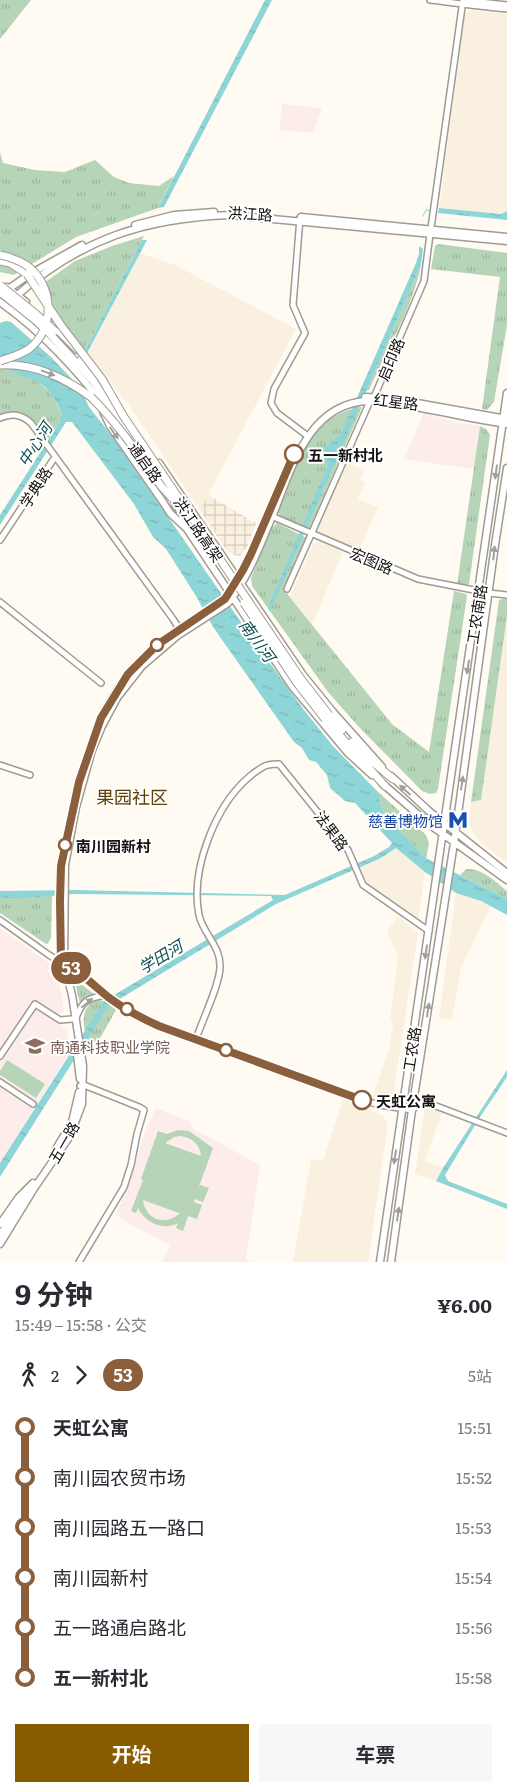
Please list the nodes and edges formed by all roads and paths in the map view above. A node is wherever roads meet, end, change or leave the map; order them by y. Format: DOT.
graph roads {
  1 [pos="430,0"];
  2 [pos="462,2"];
  3 [pos="507,4"];
  4 [pos="507,9"];
  5 [pos="300,219"];
  6 [pos="430,231"];
  7 [pos="507,237"];
  8 [pos="507,242"];
  9 [pos="0,255"];
  10 [pos="0,261"];
  11 [pos="0,284"];
  12 [pos="9,288"];
  13 [pos="0,292"];
  14 [pos="18,295"];
  15 [pos="0,296"];
  16 [pos="3,304"];
  17 [pos="0,311"];
  18 [pos="0,361"];
  19 [pos="0,365"];
  20 [pos="507,393"];
  21 [pos="369,399"];
  22 [pos="352,401"];
  23 [pos="124,417"];
  24 [pos="0,418"];
  25 [pos="505,421"];
  26 [pos="305,434"];
  27 [pos="53,460"];
  28 [pos="507,468"];
  29 [pos="176,502"];
  30 [pos="270,516"];
  31 [pos="309,533"];
  32 [pos="0,540"];
  33 [pos="240,581"];
  34 [pos="287,589"];
  35 [pos="479,592"];
  36 [pos="489,594"];
  37 [pos="231,595"];
  38 [pos="507,595"];
  39 [pos="0,602"];
  40 [pos="180,631"];
  41 [pos="101,683"];
  42 [pos="327,717"];
  43 [pos="0,764"];
  44 [pos="30,775"];
  45 [pos="393,779"];
  46 [pos="385,786"];
  47 [pos="444,824"];
  48 [pos="455,832"];
  49 [pos="443,835"];
  50 [pos="454,842"];
  51 [pos="507,873"];
  52 [pos="507,880"];
  53 [pos="0,920"];
  54 [pos="429,931"];
  55 [pos="63,963"];
  56 [pos="107,996"];
  57 [pos="74,1019"];
  58 [pos="196,1039"];
  59 [pos="0,1056"];
  60 [pos="0,1082"];
  61 [pos="82,1086"];
  62 [pos="34,1104"];
  63 [pos="402,1108"];
  64 [pos="412,1110"];
  65 [pos="507,1133"];
  66 [pos="33,1184"];
  67 [pos="0,1224"];
  68 [pos="0,1235"];
  69 [pos="0,1244"];
  70 [pos="79,1262"];
  71 [pos="380,1262"];
  72 [pos="391,1262"];
  1 -- 2 [label="street"];
  2 -- 3 [label="street"];
  2 -- 4 [label="street"];
  2 -- 6 [label="street, 启印路"];
  5 -- 6 [label="main road, 洪江路"];
  5 -- 12 [label="main road, 洪江路"];
  5 -- 14 [label="main road, 洪江路"];
  5 -- 26 [label="street"];
  6 -- 7 [label="main road, 洪江路"];
  6 -- 8 [label="main road, 洪江路"];
  6 -- 21 [label="street, 启印路"];
  9 -- 18 [label="highway, bridge"];
  10 -- 23 [label="highway, bridge"];
  11 -- 12 [label="main road, 通启路"];
  11 -- 23 [label="highway, 洪江路高架, bridge"];
  12 -- 14 [label="main road, 通启路"];
  12 -- 15 [label="main road, 洪江路"];
  13 -- 29 [label="highway, 洪江路高架, bridge"];
  14 -- 16 [label="main road, 洪江路"];
  14 -- 33 [label="main road, 通启路"];
  16 -- 17 [label="main road, 洪江路"];
  16 -- 37 [label="main road, 通启路"];
  19 -- 29 [label="highway, one-way, bridge"];
  20 -- 25 [label="main road, 工农南路"];
  21 -- 22 [label="main road, 红星路"];
  21 -- 25 [label="main road, 红星路"];
  21 -- 31 [label="street, 启印路"];
  22 -- 26 [label="main road, 红星路"];
  22 -- 30 [label="main road, 红星路"];
  23 -- 42 [label="highway, 洪江路高架, bridge"];
  24 -- 40 [label="street"];
  25 -- 35 [label="main road, 工农南路, one-way"];
  26 -- 30 [label="main road, 红星路"];
  27 -- 32 [label="street, 学典路"];
  36 -- 28 [label="main road, 工农南路, one-way"];
  29 -- 42 [label="highway, 洪江路高架, bridge"];
  30 -- 31 [label="street, 宏图路"];
  30 -- 33 [label="main road, 红星路"];
  31 -- 34 [label="street, 启印路"];
  31 -- 35 [label="street, 宏图路"];
  33 -- 37 [label="main road, 五一路"];
  33 -- 45 [label="main road, 通启路"];
  35 -- 47 [label="main road, 工农南路, one-way"];
  36 -- 38 [label="street"];
  48 -- 36 [label="main road, 工农南路, one-way"];
  37 -- 40 [label="main road, 五一路"];
  37 -- 46 [label="main road, 通启路"];
  39 -- 41 [label="street"];
  40 -- 55 [label="main road, 五一路"];
  42 -- 45 [label="highway, 洪江路高架"];
  42 -- 46 [label="highway, 洪江路高架"];
  43 -- 44 [label="street"];
  47 -- 45 [label="main road, 通启路, one-way"];
  46 -- 49 [label="main road, 通启路"];
  47 -- 48 [label="main road, 通启路"];
  47 -- 49 [label="main road, 工农南路"];
  48 -- 50 [label="main road, 工农南路"];
  48 -- 51 [label="main road, 通启路"];
  49 -- 50 [label="main road, 通启路"];
  49 -- 54 [label="main road, 工农路"];
  50 -- 52 [label="main road, 通启路"];
  64 -- 50 [label="main road, 工农路, one-way"];
  53 -- 55 [label="street"];
  54 -- 58 [label="street, 法果路"];
  54 -- 63 [label="main road, 工农路, one-way"];
  55 -- 56 [label="street"];
  55 -- 57 [label="main road, 五一路"];
  57 -- 56 [label="street, one-way"];
  56 -- 58 [label="street"];
  57 -- 59 [label="street"];
  57 -- 61 [label="main road, 五一路"];
  58 -- 63 [label="street"];
  60 -- 62 [label="street"];
  61 -- 66 [label="main road, 五一路"];
  61 -- 69 [label="main road, 五一路"];
  61 -- 70 [label="street"];
  63 -- 64 [label="street"];
  63 -- 71 [label="main road, 工农路, one-way"];
  64 -- 65 [label="street"];
  72 -- 64 [label="main road, 工农路, one-way"];
  66 -- 67 [label="main road"];
  66 -- 68 [label="main road, 五一路"];
}
